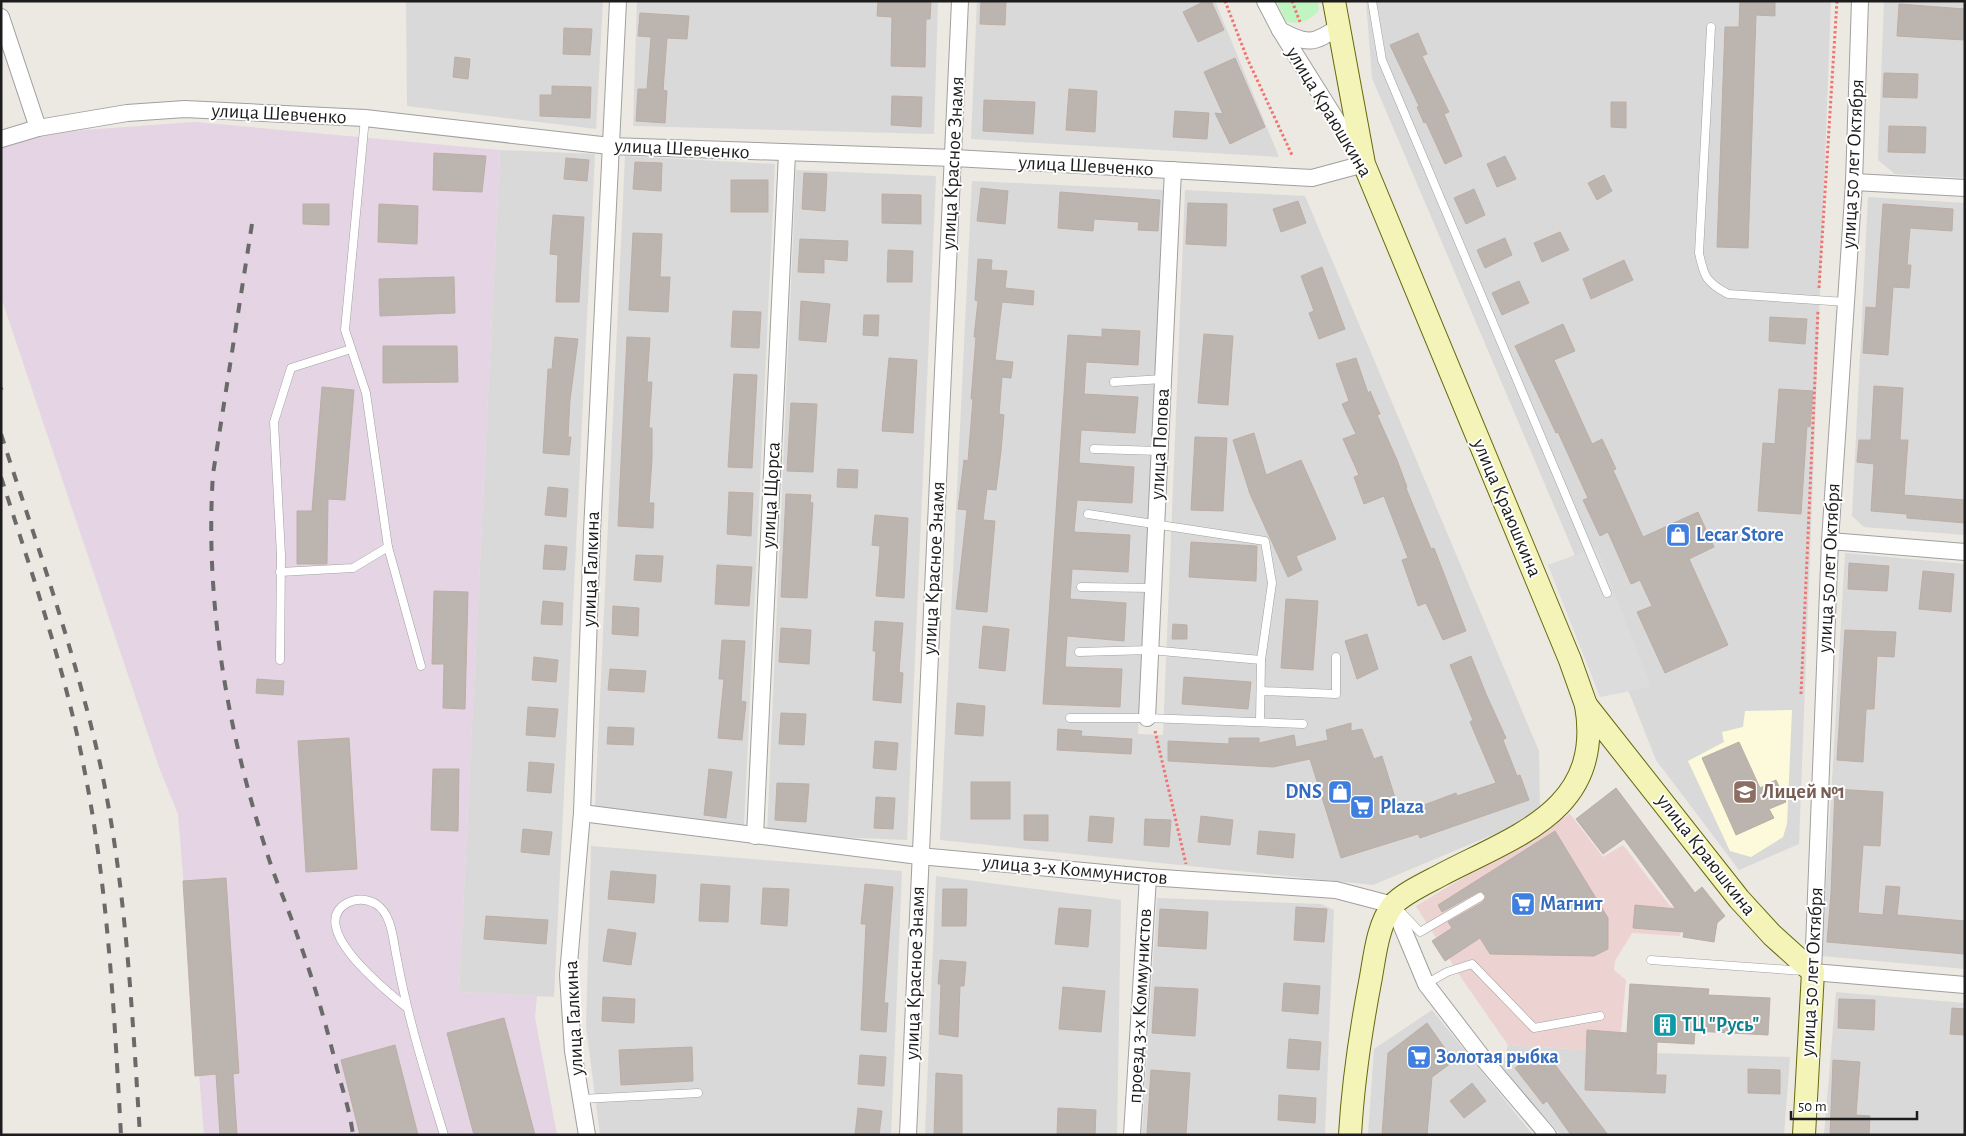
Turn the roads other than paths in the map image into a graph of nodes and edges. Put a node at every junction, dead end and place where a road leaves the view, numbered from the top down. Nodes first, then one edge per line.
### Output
1 (618, 1) edge
2 (960, 1) edge
3 (1265, 1) edge
4 (1334, 1) edge
5 (1372, 1) edge
6 (1860, 1) edge
7 (1, 17) edge
8 (1338, 26) junction
9 (1711, 27) dead end
10 (1280, 30) junction
11 (365, 118) junction
12 (38, 128) junction
13 (1, 139) edge
14 (610, 146) junction
15 (787, 153) junction
16 (954, 158) junction
17 (1364, 164) junction
18 (1173, 170) junction
19 (1854, 182) junction
20 (1965, 188) edge
21 (1846, 302) junction
22 (351, 349) junction
23 (1163, 379) junction
24 (1114, 382) dead end
25 (1094, 449) dead end
26 (1160, 451) junction
27 (1088, 514) dead end
28 (1156, 523) junction
29 (1830, 541) junction
30 (388, 547) junction
31 (1965, 552) edge
32 (280, 572) junction
33 (1081, 586) dead end
34 (1153, 588) junction
35 (1607, 593) dead end
36 (1150, 650) junction
37 (1079, 652) dead end
38 (1336, 657) dead end
39 (280, 660) dead end
40 (1261, 660) junction
41 (421, 666) dead end
42 (1261, 691) junction
43 (1586, 705) junction
44 (1070, 718) dead end
45 (1147, 718) junction
46 (1260, 722) junction
47 (1302, 724) dead end
48 (582, 813) junction
49 (755, 836) junction
50 (919, 856) junction
51 (1148, 877) junction
52 (1480, 897) dead end
53 (1393, 904) junction
54 (1652, 960) dead end
55 (1813, 972) junction
56 (1426, 984) junction
57 (1965, 985) edge
58 (406, 1007) junction
59 (1600, 1016) dead end
60 (698, 1093) dead end
61 (581, 1099) junction
62 (444, 1135) edge
63 (587, 1135) edge
64 (908, 1135) edge
65 (1132, 1135) edge
66 (1350, 1135) edge
67 (1548, 1135) edge
68 (1804, 1135) edge

1 - 14 street, улица Галкина
2 - 16 street, улица Красное Знамя
3 - 10 street, улица Краюшкина
4 - 8 main road
5 - 35 lane
6 - 19 street, улица 50 лет Октября
7 - 12 street
8 - 10 street
8 - 17 main road
9 - 21 lane
10 - 17 street, улица Краюшкина
11 - 12 street, улица Шевченко
11 - 14 street, улица Шевченко
11 - 22 lane
12 - 13 street, улица Шевченко
14 - 15 street, улица Шевченко
14 - 48 street, улица Галкина
15 - 16 street, улица Шевченко
15 - 49 street, улица Щорса
16 - 18 street, улица Шевченко
16 - 50 street, улица Красное Знамя
17 - 18 street, улица Шевченко
17 - 43 main road, улица Краюшкина
18 - 23 street, улица Попова
19 - 20 street
19 - 21 street, улица 50 лет Октября
21 - 29 street, улица 50 лет Октября
22 - 30 lane
22 - 32 lane
23 - 24 lane
23 - 26 street, улица Попова
25 - 26 lane
26 - 28 street, улица Попова
27 - 28 lane
28 - 34 street, улица Попова
28 - 40 lane
29 - 31 street
29 - 55 street, улица 50 лет Октября
30 - 32 lane
30 - 41 lane
32 - 39 lane
33 - 34 lane
34 - 36 street, улица Попова
36 - 37 lane
36 - 40 lane
36 - 45 street, улица Попова
38 - 42 lane
40 - 42 lane
42 - 46 lane
43 - 53 main road
43 - 55 main road, улица Краюшкина
44 - 45 lane
45 - 46 lane
46 - 47 lane
48 - 49 street, улица 3-х Коммунистов
48 - 61 street, улица Галкина
49 - 50 street, улица 3-х Коммунистов
50 - 51 street, улица 3-х Коммунистов
50 - 64 street, улица Красное Знамя
51 - 53 street, улица 3-х Коммунистов
51 - 65 street, проезд 3-х Коммунистов
52 - 53 lane
53 - 56 street
53 - 66 main road
54 - 55 lane
55 - 57 street
55 - 68 main road, улица 50 лет Октября
56 - 59 lane
56 - 67 street
58 - 58 lane
58 - 62 lane
60 - 61 lane
61 - 63 street, улица Галкина

